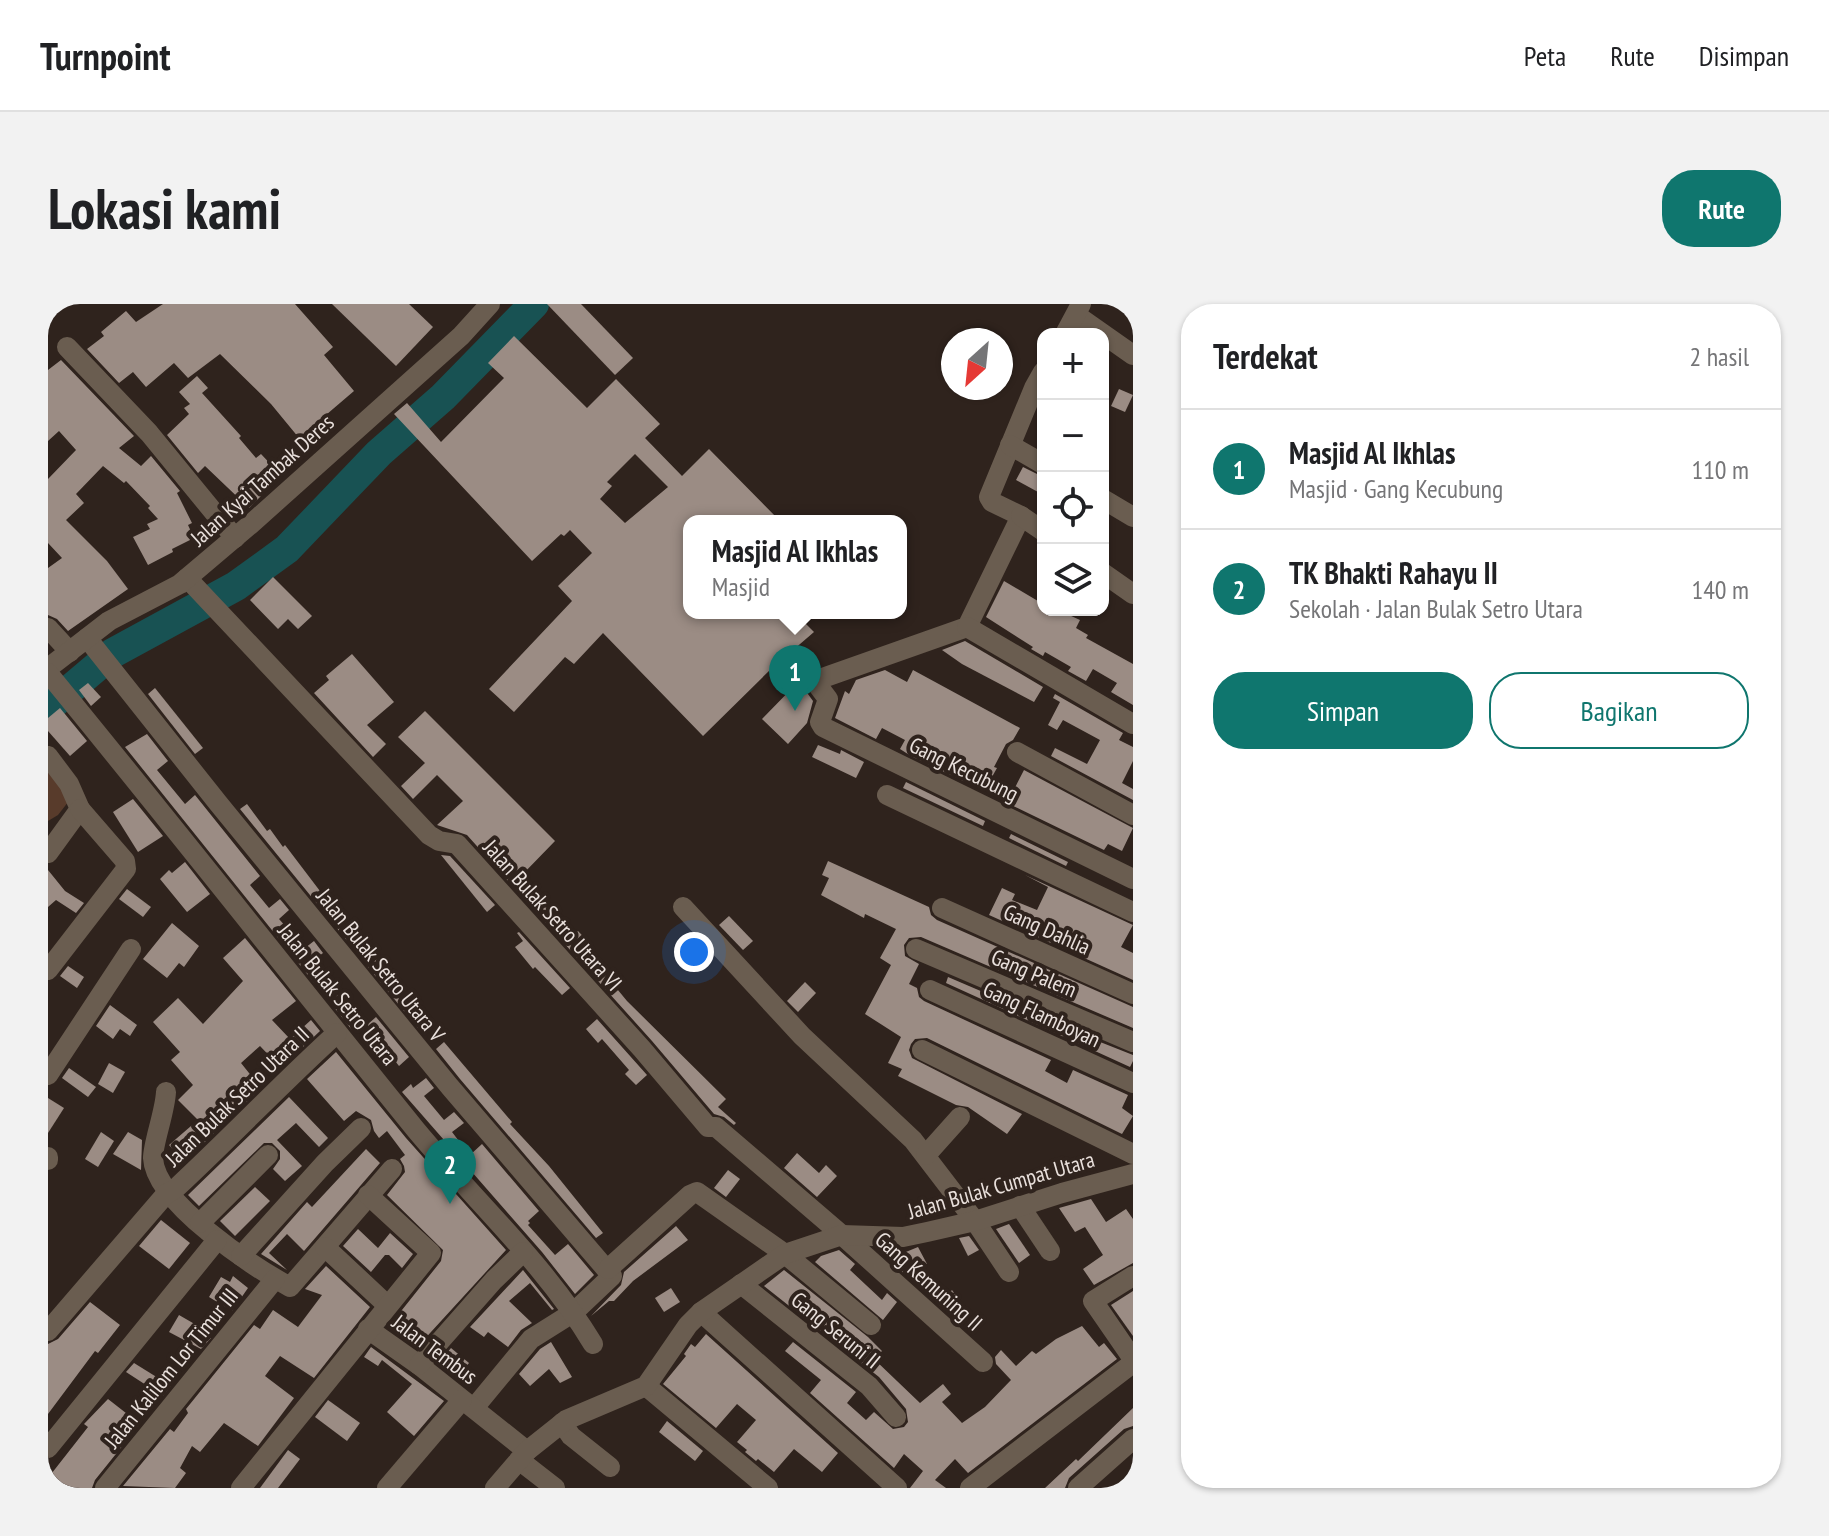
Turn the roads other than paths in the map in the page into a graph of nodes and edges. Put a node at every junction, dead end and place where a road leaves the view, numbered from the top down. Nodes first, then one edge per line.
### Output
1 (490, 304) edge
2 (1078, 309) edge
3 (1068, 328) edge
4 (67, 347) dead end
5 (1133, 355) edge
6 (1037, 385) edge
7 (1010, 445) junction
8 (1037, 461) edge
9 (1109, 503) edge
10 (1021, 516) junction
11 (1133, 517) edge
12 (1037, 527) edge
13 (235, 538) junction
14 (1109, 577) edge
15 (191, 583) junction
16 (1133, 594) edge
17 (967, 627) junction
18 (48, 628) edge
19 (91, 642) junction
20 (70, 652) junction
21 (50, 674) edge
22 (1133, 724) edge
23 (1017, 752) dead end
24 (48, 756) edge
25 (887, 795) dead end
26 (80, 809) junction
27 (1133, 815) edge
28 (48, 853) edge
29 (1133, 879) edge
30 (683, 907) dead end
31 (942, 908) dead end
32 (1133, 912) edge
33 (131, 949) dead end
34 (916, 949) dead end
35 (48, 970) edge
36 (930, 990) dead end
37 (1133, 994) edge
38 (337, 1033) junction
39 (1133, 1042) edge
40 (922, 1050) dead end
41 (48, 1075) edge
42 (1133, 1083) edge
43 (166, 1092) dead end
44 (960, 1117) dead end
45 (361, 1128) dead end
46 (1133, 1154) edge
47 (268, 1155) dead end
48 (926, 1155) junction
49 (392, 1169) dead end
50 (1133, 1174) edge
51 (169, 1193) junction
52 (368, 1195) junction
53 (1020, 1206) junction
54 (975, 1221) junction
55 (200, 1223) junction
56 (842, 1235) junction
57 (217, 1240) junction
58 (325, 1247) junction
59 (1050, 1251) dead end
60 (523, 1252) junction
61 (785, 1254) junction
62 (241, 1256) junction
63 (608, 1269) junction
64 (1009, 1272) dead end
65 (1133, 1276) edge
66 (275, 1279) junction
67 (741, 1284) junction
68 (387, 1305) junction
69 (574, 1312) junction
70 (701, 1312) junction
71 (871, 1325) dead end
72 (368, 1329) junction
73 (48, 1331) edge
74 (593, 1344) dead end
75 (1133, 1361) edge
76 (983, 1362) dead end
77 (419, 1365) junction
78 (646, 1386) junction
79 (468, 1404) junction
80 (896, 1417) dead end
81 (562, 1423) junction
82 (1133, 1439) edge
83 (48, 1448) edge
84 (523, 1456) junction
85 (610, 1467) dead end
86 (105, 1488) edge
87 (241, 1488) edge
88 (387, 1488) edge
89 (495, 1488) edge
90 (555, 1488) edge
91 (768, 1488) edge
92 (897, 1488) edge
93 (970, 1488) edge
94 (1078, 1488) edge

1 - 13 street, Jalan Kyai Tambak Deres
2 - 3 street
2 - 5 street
4 - 13 street
6 - 7 street
7 - 8 street
7 - 10 street
9 - 11 street
10 - 12 street
10 - 17 street
13 - 15 street, Jalan Kyai Tambak Deres
14 - 16 street
15 - 19 street, Jalan Kyai Tambak Deres
15 - 56 street, Jalan Bulak Setro Utara VI
17 - 22 street
17 - 29 street, Gang Kecubung
18 - 20 street
19 - 20 street, Jalan Kyai Tambak Deres
19 - 63 street, Jalan Bulak Setro Utara V
20 - 21 street, Jalan Kyai Tambak Deres
21 - 38 street, Jalan Bulak Setro Utara
23 - 27 street
24 - 26 street
25 - 32 street
26 - 28 street
26 - 35 street
30 - 48 street
31 - 37 street, Gang Dahlia
33 - 41 street
34 - 39 street, Gang Palem
36 - 42 street, Gang Flamboyan
38 - 51 street, Jalan Bulak Setro Utara II
38 - 60 street, Jalan Bulak Setro Utara
40 - 46 street
43 - 51 street
44 - 48 street
45 - 62 street
47 - 55 street
48 - 54 street
49 - 52 street
50 - 53 street, Jalan Bulak Cumpat Utara
51 - 55 street
51 - 73 street, Jalan Bulak Setro Utara II
52 - 58 street
52 - 68 street
53 - 54 street, Jalan Bulak Cumpat Utara
53 - 59 street
54 - 56 street, Jalan Bulak Cumpat Utara
54 - 64 street
55 - 57 street
56 - 61 street
56 - 76 street, Gang Kemuning II
57 - 62 street
57 - 83 street
58 - 66 street
58 - 68 street
60 - 69 street, Jalan Bulak Setro Utara
60 - 77 street
61 - 63 street
61 - 67 street
61 - 71 street
62 - 66 street
63 - 69 street
65 - 75 street
66 - 86 street, Jalan Kalilom Lor Timur III
67 - 70 street
67 - 80 street, Gang Seruni II
68 - 72 street
69 - 74 street, Jalan Bulak Setro Utara
69 - 79 street
70 - 78 street
70 - 92 street
72 - 77 street, Jalan Tembus
72 - 87 street
75 - 93 street
77 - 79 street, Jalan Tembus
78 - 81 street
78 - 91 street
79 - 84 street, Jalan Tembus
79 - 88 street
81 - 84 street
81 - 85 street
82 - 94 street
84 - 89 street
84 - 90 street, Jalan Tembus

